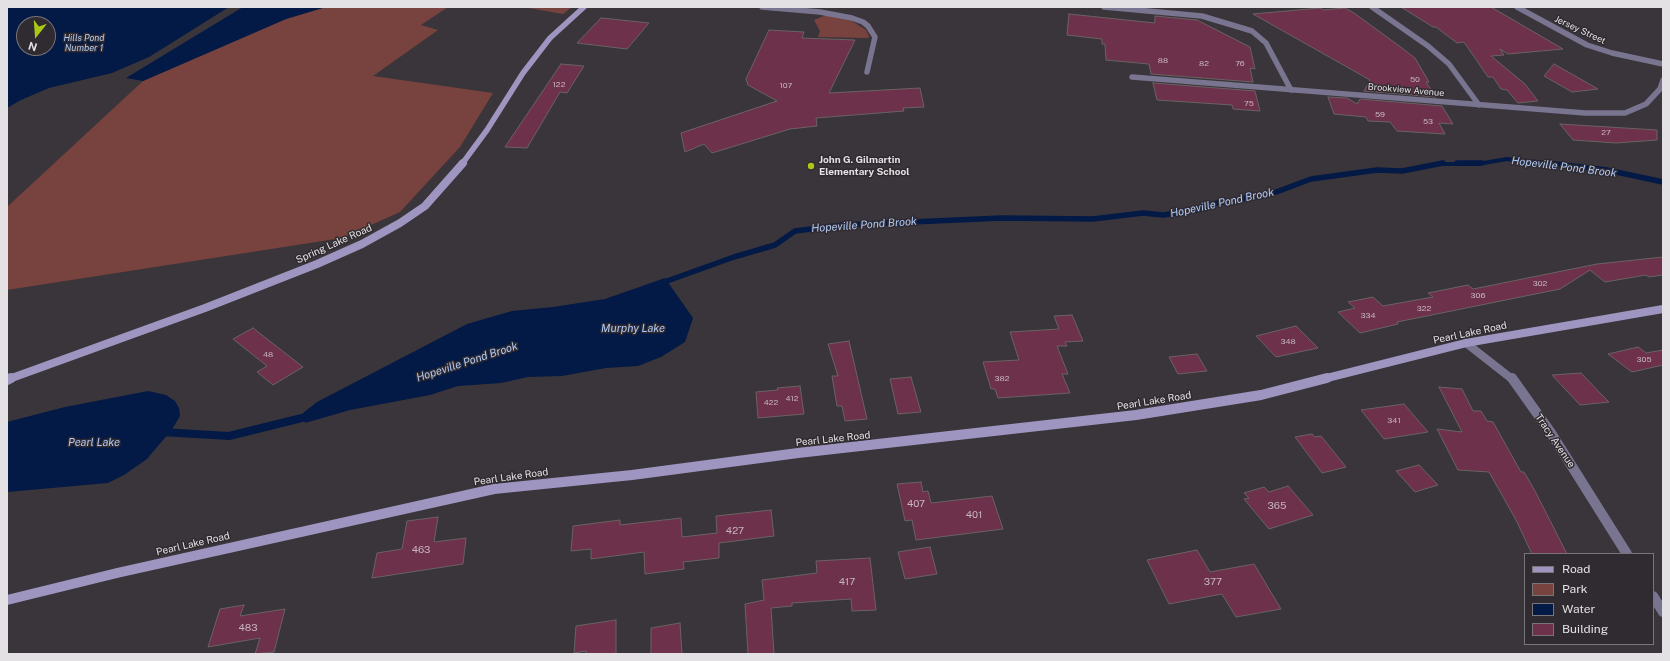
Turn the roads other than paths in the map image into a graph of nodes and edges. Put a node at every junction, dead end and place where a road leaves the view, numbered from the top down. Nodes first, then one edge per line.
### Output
1 (584, 7) edge
2 (762, 7) edge
3 (1104, 7) edge
4 (1372, 7) edge
5 (1517, 7) edge
6 (1663, 64) edge
7 (867, 72) dead end
8 (1132, 77) dead end
9 (1663, 80) edge
10 (1291, 90) junction
11 (1479, 105) junction
12 (1663, 308) edge
13 (1466, 343) junction
14 (7, 380) edge
15 (1626, 553) edge
16 (1654, 598) edge
17 (7, 600) edge
18 (1663, 612) edge

1 - 14 main road, Spring Lake Road
2 - 7 street
3 - 10 street
4 - 11 street
5 - 6 street, Jersey Street
8 - 10 street, Brookview Avenue
9 - 11 street, Brookview Avenue
10 - 11 street, Brookview Avenue
12 - 13 main road, Pearl Lake Road
13 - 15 street, Tracy Avenue
13 - 17 main road, Pearl Lake Road
16 - 18 street

